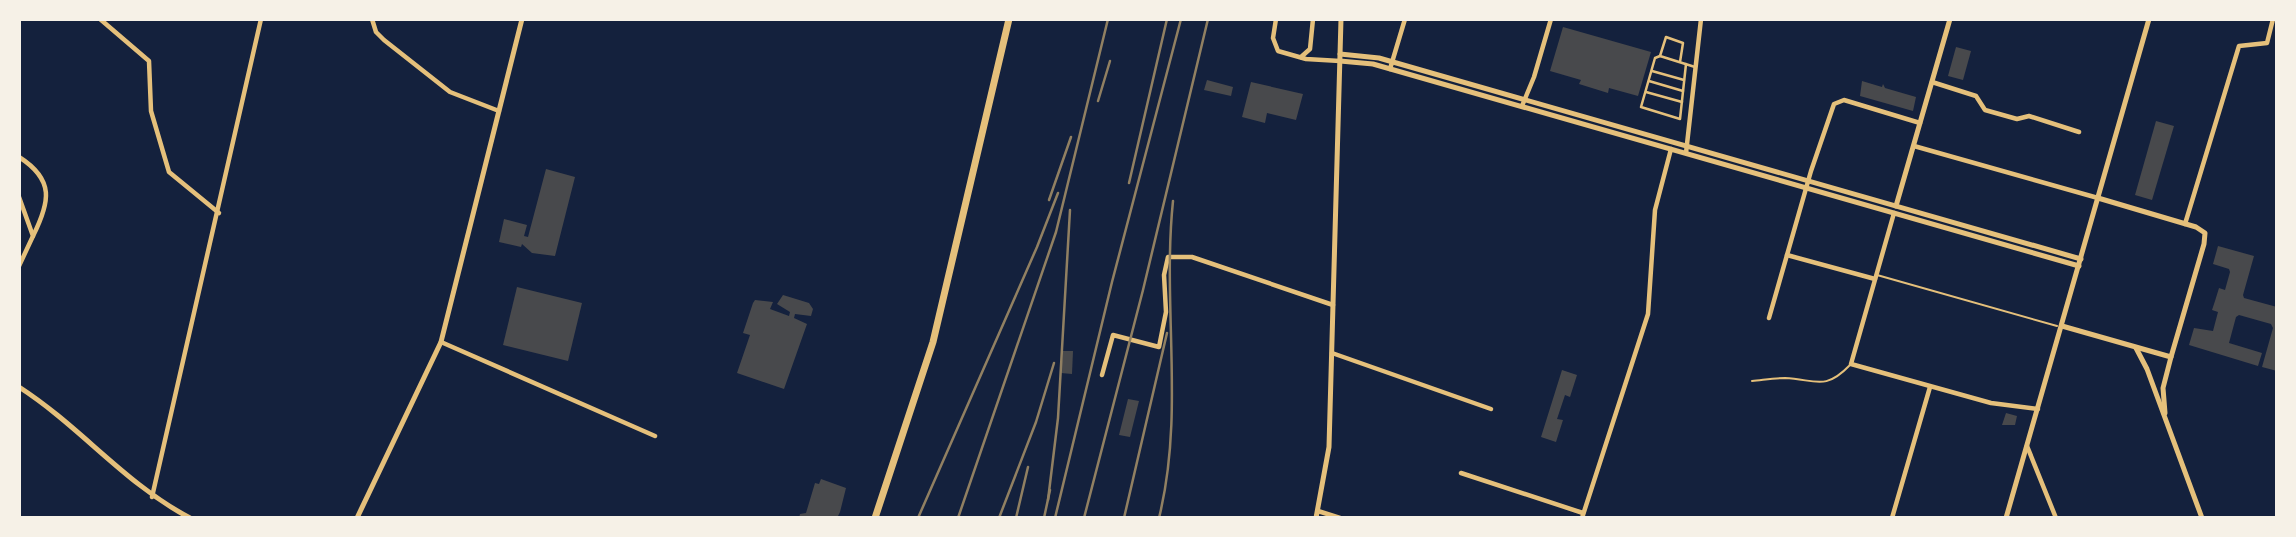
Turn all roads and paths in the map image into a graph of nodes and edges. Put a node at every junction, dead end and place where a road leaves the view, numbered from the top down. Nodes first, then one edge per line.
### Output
1 (100, 19) edge
2 (261, 19) edge
3 (372, 19) edge
4 (522, 19) edge
5 (1009, 19) edge
6 (1276, 19) edge
7 (1314, 19) edge
8 (1341, 19) edge
9 (1405, 19) edge
10 (1551, 19) edge
11 (1701, 19) edge
12 (1950, 19) edge
13 (2149, 19) edge
14 (2273, 19) edge
15 (1660, 56) junction
16 (1340, 57) junction
17 (1300, 58) junction
18 (1680, 62) junction
19 (1686, 64) junction
20 (1391, 65) junction
21 (1695, 67) junction
22 (1652, 71) junction
23 (1684, 80) junction
24 (1649, 81) junction
25 (1932, 82) junction
26 (1683, 91) junction
27 (1646, 92) junction
28 (1682, 102) junction
29 (1522, 103) junction
30 (499, 111) junction
31 (1920, 123) junction
32 (2079, 132) dead end
33 (1687, 146) junction
34 (1914, 146) junction
35 (1671, 149) junction
36 (1686, 153) junction
37 (19, 157) edge
38 (1808, 180) junction
39 (1806, 187) junction
40 (19, 197) edge
41 (2098, 198) junction
42 (1896, 205) junction
43 (219, 213) junction
44 (1894, 213) junction
45 (2185, 224) junction
46 (33, 236) junction
47 (1787, 255) junction
48 (2080, 262) junction
49 (19, 266) edge
50 (1876, 277) junction
51 (1333, 305) junction
52 (1769, 318) dead end
53 (2062, 327) junction
54 (441, 342) junction
55 (2134, 347) junction
56 (1332, 353) junction
57 (2171, 357) junction
58 (1851, 364) junction
59 (1102, 375) dead end
60 (1752, 381) dead end
61 (19, 387) edge
62 (1930, 387) junction
63 (1491, 409) dead end
64 (2038, 409) junction
65 (2166, 419) junction
66 (655, 436) dead end
67 (2027, 446) junction
68 (1461, 473) dead end
69 (152, 498) junction
70 (1317, 514) edge
71 (180, 515) edge
72 (1583, 516) edge
73 (190, 518) edge
74 (358, 518) edge
75 (875, 518) edge
76 (1340, 518) edge
77 (1892, 518) edge
78 (2006, 518) edge
79 (2056, 518) edge
80 (2202, 518) edge

1 - 43 street
2 - 43 street
3 - 30 street
4 - 30 street
5 - 75 highway
6 - 17 street
7 - 17 street
8 - 16 street
9 - 20 street
10 - 29 street
11 - 21 street
12 - 25 street
13 - 41 street
14 - 45 street
15 - 18 street
15 - 18 street
15 - 22 street
16 - 17 street
16 - 20 street
16 - 51 street
18 - 19 street
19 - 21 street
19 - 23 street
20 - 29 street
21 - 33 street
22 - 23 street
22 - 24 street
23 - 26 street
24 - 26 street
24 - 27 street
25 - 31 street
25 - 32 street
26 - 28 street
27 - 28 street
27 - 28 street
29 - 33 street
29 - 35 street
30 - 54 street
31 - 34 street
31 - 38 street
33 - 36 street
33 - 38 street
34 - 41 street
34 - 42 street
35 - 36 street
35 - 72 street
36 - 39 street
37 - 46 street
38 - 39 street
38 - 42 street
39 - 44 street
39 - 47 street
40 - 46 street
41 - 45 street
41 - 48 street
42 - 44 street
42 - 48 street
43 - 69 street
44 - 48 street
44 - 50 street
45 - 57 street
46 - 49 street
47 - 50 street
47 - 52 street
48 - 53 street
50 - 53 lane
50 - 58 street
51 - 56 street
51 - 59 street
53 - 55 street
53 - 64 street
54 - 66 street
54 - 74 street
55 - 57 street
55 - 65 street
56 - 63 street
56 - 70 street
57 - 65 street
58 - 60 lane
58 - 62 street
61 - 69 street
62 - 64 street
62 - 77 street
64 - 67 street
65 - 80 street
67 - 78 street
67 - 79 street
68 - 72 street
69 - 71 street
70 - 76 street
71 - 73 street

